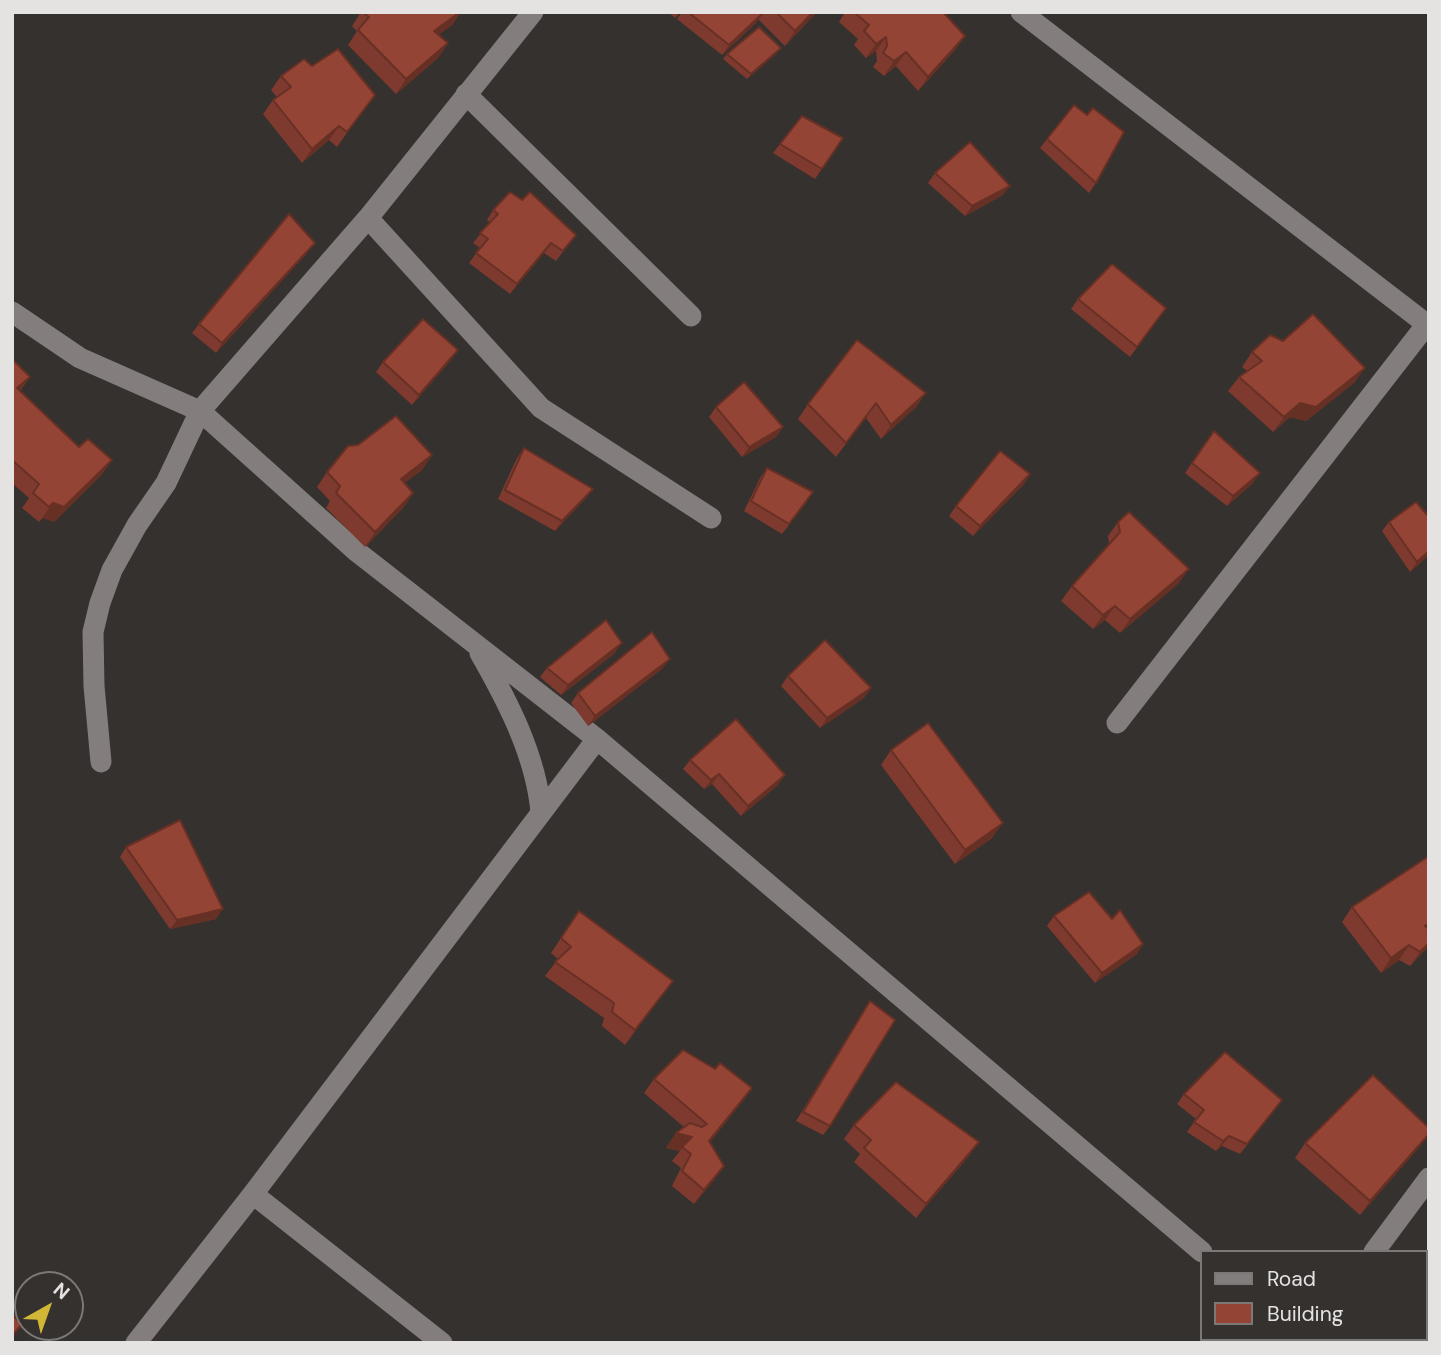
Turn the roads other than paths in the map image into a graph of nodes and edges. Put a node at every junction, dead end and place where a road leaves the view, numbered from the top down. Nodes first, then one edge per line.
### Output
1 (533, 12) edge
2 (1021, 12) edge
3 (466, 94) junction
4 (368, 218) junction
5 (12, 312) edge
6 (691, 316) dead end
7 (1428, 325) edge
8 (200, 411) junction
9 (711, 518) dead end
10 (476, 645) junction
11 (1117, 723) dead end
12 (597, 739) junction
13 (101, 762) dead end
14 (541, 812) junction
15 (1429, 1178) edge
16 (253, 1194) junction
17 (1200, 1250) edge
18 (1375, 1250) edge
19 (136, 1343) edge
20 (442, 1343) edge

1 - 3 street
2 - 7 street
3 - 4 street
3 - 6 street
4 - 8 street
4 - 9 street
5 - 8 street
7 - 11 street
8 - 10 street
8 - 13 street
10 - 12 street
10 - 14 street
12 - 14 street
12 - 17 street
14 - 16 street
15 - 18 street
16 - 19 street
16 - 20 street

